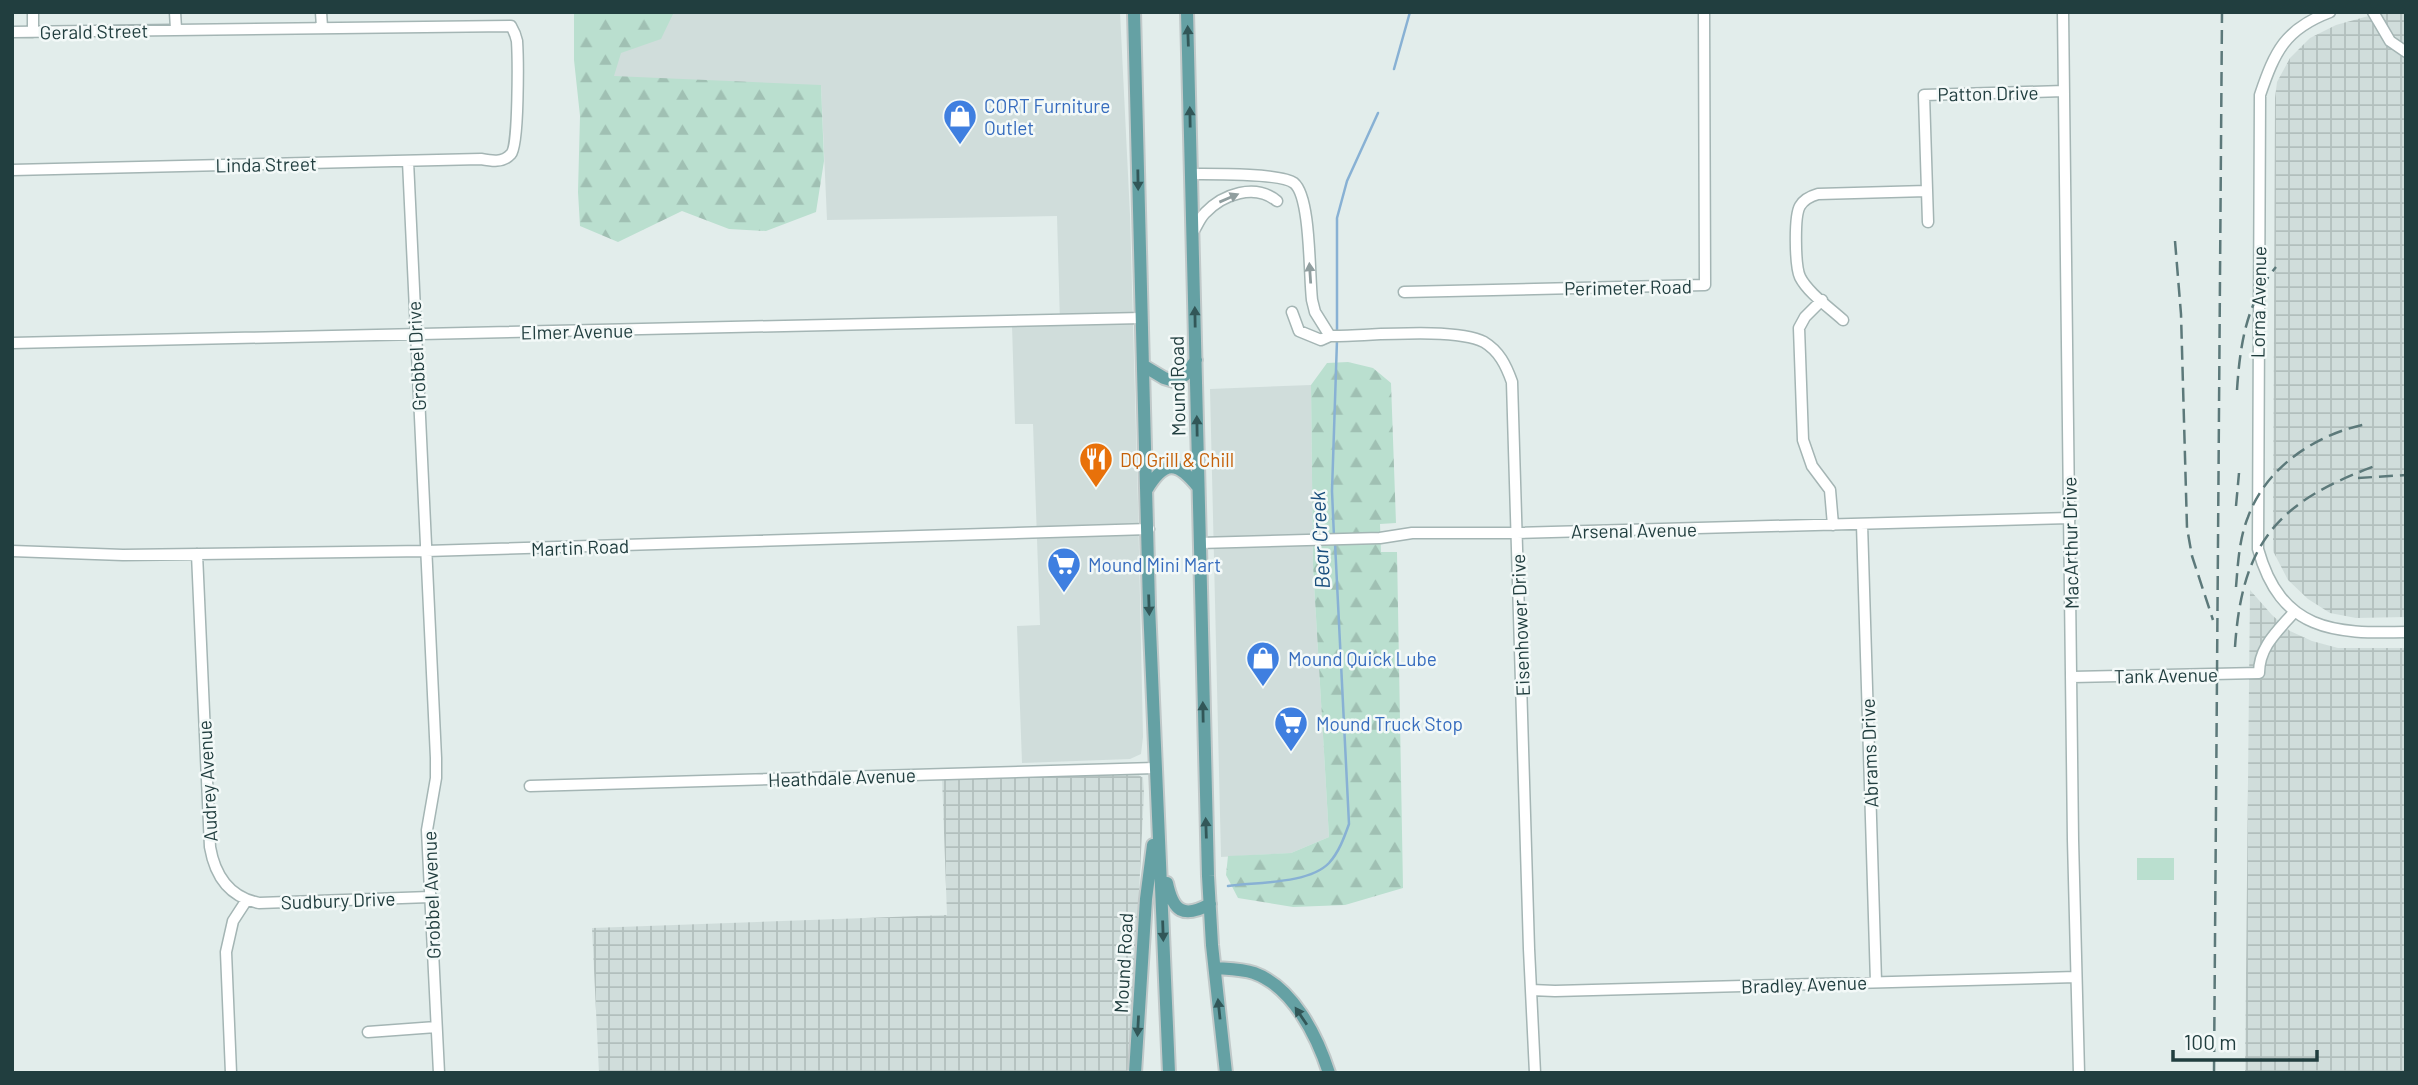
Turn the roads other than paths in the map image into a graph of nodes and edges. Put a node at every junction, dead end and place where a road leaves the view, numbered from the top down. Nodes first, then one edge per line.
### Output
1 (33, 12) edge
2 (175, 12) edge
3 (321, 12) edge
4 (1134, 12) edge
5 (1187, 12) edge
6 (1704, 12) edge
7 (2063, 12) edge
8 (2330, 12) edge
9 (2373, 12) edge
10 (322, 27) junction
11 (176, 29) junction
12 (12, 32) edge
13 (33, 32) junction
14 (2406, 52) edge
15 (2064, 91) junction
16 (515, 149) joint
17 (408, 161) junction
18 (12, 170) edge
19 (1191, 174) junction
20 (1927, 191) junction
21 (1277, 201) dead end
22 (1928, 222) dead end
23 (1192, 233) junction
24 (1404, 292) dead end
25 (1822, 300) junction
26 (1292, 312) dead end
27 (1142, 318) junction
28 (1843, 320) dead end
29 (415, 334) junction
30 (1330, 336) junction
31 (12, 343) edge
32 (1196, 360) junction
33 (1144, 366) junction
34 (1198, 487) junction
35 (1147, 489) junction
36 (2070, 518) junction
37 (1862, 524) junction
38 (1833, 525) junction
39 (1149, 529) junction
40 (1517, 533) junction
41 (1199, 543) junction
42 (12, 551) edge
43 (426, 551) junction
44 (197, 554) junction
45 (2295, 611) junction
46 (2406, 632) edge
47 (2072, 677) junction
48 (1155, 768) junction
49 (530, 786) dead end
50 (1158, 814) junction
51 (1159, 845) junction
52 (430, 897) junction
53 (246, 901) junction
54 (1210, 904) junction
55 (1215, 968) junction
56 (2076, 977) junction
57 (1876, 982) junction
58 (1531, 990) junction
59 (436, 1027) junction
60 (368, 1032) dead end
61 (231, 1073) edge
62 (439, 1073) edge
63 (1135, 1073) edge
64 (1169, 1073) edge
65 (1226, 1073) edge
66 (1329, 1073) edge
67 (1535, 1073) edge
68 (2079, 1073) edge

1 - 13 street
2 - 11 street
3 - 10 street
4 -> 27 main road, Mound Road
19 -> 5 main road, Mound Road
6 - 24 street, Perimeter Road
7 - 15 street, MacArthur Drive
8 - 45 street, Lorna Avenue
9 - 14 street
10 - 11 street, Gerald Street
10 - 16 street, Gerald Street
11 - 13 street, Gerald Street
12 - 13 street, Gerald Street
15 - 20 street, Patton Drive
15 - 36 street, MacArthur Drive
16 - 17 street, Linda Street
17 - 18 street, Linda Street
17 - 29 street, Grobbel Drive
19 - 23 main road, Mound Road
30 -> 19 street
20 - 22 street, Patton Drive
20 - 25 street
23 -> 21 street
32 -> 23 main road, Mound Road
25 - 28 street
25 - 38 street
26 - 30 street, Eisenhower Drive
27 - 29 street, Elmer Avenue
27 - 33 main road, Mound Road
29 - 31 street, Elmer Avenue
29 - 43 street, Grobbel Drive
30 - 40 street, Eisenhower Drive
32 - 33 main road
34 -> 32 main road, Mound Road
33 - 35 main road, Mound Road
34 - 35 main road
34 - 41 main road, Mound Road
35 - 39 main road, Mound Road
36 - 37 street, Arsenal Avenue
36 - 47 street, MacArthur Drive
37 - 38 street, Arsenal Avenue
37 - 57 street, Abrams Drive
38 - 40 street, Arsenal Avenue
39 - 43 street, Martin Road
39 -> 48 main road, Mound Road
40 - 41 street, Arsenal Avenue
40 - 58 street, Eisenhower Drive
54 -> 41 main road, Mound Road
42 - 44 street, Martin Road
43 - 44 street, Martin Road
43 - 52 street, Grobbel Avenue
44 - 53 street, Audrey Avenue
45 - 46 street
45 - 47 street, Tank Avenue
47 - 56 street, MacArthur Drive
48 - 49 street, Heathdale Avenue
48 - 50 main road, Mound Road
50 - 51 main road, Mound Road
50 -> 63 main road, Mound Road
51 - 54 main road
51 -> 64 main road, Mound Road
52 - 53 street, Sudbury Drive
52 - 59 street, Grobbel Avenue
53 - 61 street
54 - 55 main road, Mound Road
65 -> 55 main road, Mound Road
66 -> 55 main road
56 - 57 street, Bradley Avenue
56 - 68 street, MacArthur Drive
57 - 58 street, Bradley Avenue
58 - 67 street, Eisenhower Drive
59 - 60 street
59 - 62 street, Grobbel Avenue

